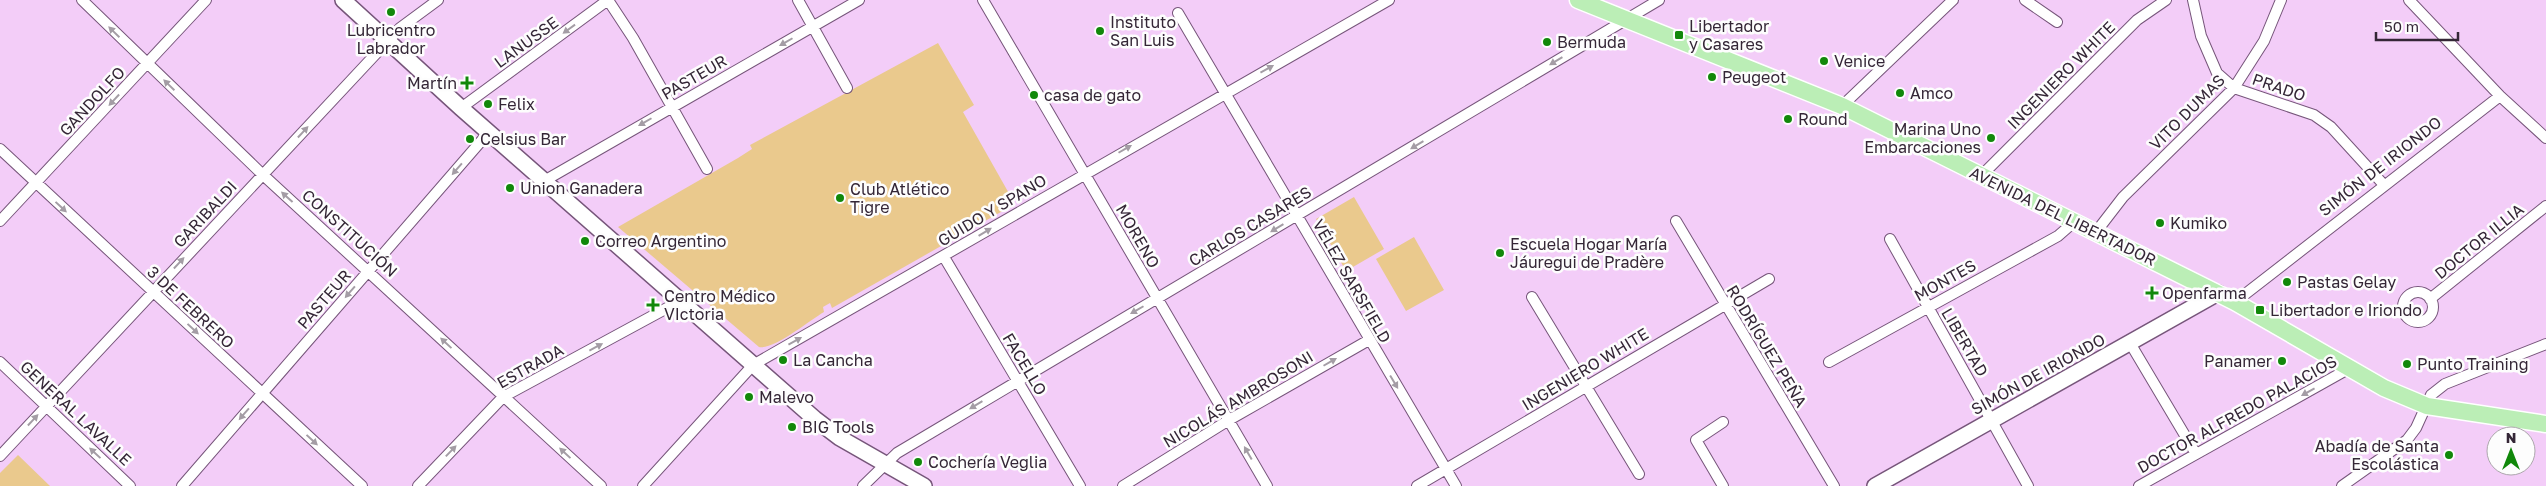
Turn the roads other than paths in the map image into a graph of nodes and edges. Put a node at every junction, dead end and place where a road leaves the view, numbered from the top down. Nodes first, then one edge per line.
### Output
1 (82, 0) edge
2 (206, 0) edge
3 (343, 0) edge
4 (438, 0) edge
5 (608, 0) edge
6 (798, 0) edge
7 (859, 0) edge
8 (983, 0) edge
9 (1389, 0) edge
10 (1578, 0) edge
11 (1659, 0) edge
12 (1953, 0) edge
13 (2026, 0) edge
14 (2166, 0) edge
15 (2193, 0) edge
16 (2281, 0) edge
17 (2409, 0) edge
18 (1178, 13) dead end
19 (1628, 18) junction
20 (2056, 22) dead end
21 (812, 26) junction
22 (388, 41) junction
23 (147, 64) junction
24 (847, 88) dead end
25 (2234, 88) junction
26 (1224, 93) junction
27 (2500, 96) junction
28 (673, 106) junction
29 (1842, 106) junction
30 (461, 108) junction
31 (489, 132) junction
32 (2546, 138) edge
33 (0, 149) edge
34 (707, 170) dead end
35 (1084, 173) junction
36 (262, 174) junction
37 (1982, 176) junction
38 (544, 181) junction
39 (36, 183) junction
40 (2384, 186) junction
41 (2546, 206) edge
42 (1296, 216) junction
43 (0, 221) edge
44 (1676, 221) dead end
45 (2074, 222) junction
46 (2096, 232) junction
47 (1890, 240) dead end
48 (944, 257) junction
49 (369, 270) junction
50 (1769, 278) dead end
51 (153, 291) junction
52 (2218, 293) junction
53 (1532, 297) dead end
54 (1157, 298) junction
55 (2430, 299) dead end
56 (680, 301) junction
57 (2235, 302) junction
58 (1724, 304) junction
59 (1928, 306) junction
60 (1369, 340) junction
61 (2130, 343) junction
62 (2546, 344) edge
63 (0, 362) edge
64 (1829, 362) dead end
65 (753, 365) junction
66 (2350, 368) junction
67 (1018, 380) junction
68 (1586, 386) junction
69 (262, 393) junction
70 (503, 396) junction
71 (46, 406) junction
72 (2427, 406) junction
73 (1229, 420) junction
74 (1992, 420) junction
75 (1723, 422) dead end
76 (2546, 424) edge
77 (2196, 454) junction
78 (0, 456) edge
79 (884, 464) junction
80 (1446, 469) junction
81 (1639, 474) dead end
82 (130, 486) edge
83 (182, 486) edge
84 (362, 486) edge
85 (418, 486) edge
86 (601, 486) edge
87 (644, 486) edge
88 (863, 486) edge
89 (924, 486) edge
90 (1080, 486) edge
91 (1123, 486) edge
92 (1267, 486) edge
93 (1417, 486) edge
94 (1456, 486) edge
95 (1722, 486) edge
96 (1834, 486) edge
97 (1875, 486) edge
98 (2028, 486) edge
99 (2139, 486) edge
100 (2342, 486) edge

23 -> 1 street, CONSTITUCIÓN
2 - 23 street, GANDOLFO
3 - 22 main road
4 - 22 street, GARIBALDI
5 - 28 street
5 -> 30 street, LANUSSE
6 - 21 street
7 - 21 street, PASTEUR
8 - 35 street, MORENO
26 -> 9 street, GUIDO Y SPANO
10 - 19 main road, AVENIDA DEL LIBERTADOR
11 - 19 street, CARLOS CASARES
12 - 29 street
13 - 20 street
14 - 37 street, INGENIERO WHITE
15 - 25 street, PRADO
16 - 25 street, VITO DUMAS
17 - 27 street
18 - 26 street, VÉLEZ SARSFIELD
19 - 29 main road, AVENIDA DEL LIBERTADOR
19 -> 42 street, CARLOS CASARES
21 - 24 street
21 -> 28 street, PASTEUR
22 - 30 main road
36 -> 22 street, GARIBALDI
36 -> 23 street, CONSTITUCIÓN
23 -> 39 street, GANDOLFO
25 - 40 street, PRADO
25 - 46 street, VITO DUMAS
35 -> 26 street, GUIDO Y SPANO
26 - 42 street, VÉLEZ SARSFIELD
27 - 32 street
27 - 40 street, SIMÓN DE IRIONDO
28 - 34 street
28 -> 38 street, PASTEUR
29 - 37 main road, AVENIDA DEL LIBERTADOR
30 - 31 main road
31 - 38 main road
31 -> 49 street, PASTEUR
33 - 39 street, 3 DE FEBRERO
48 -> 35 street, GUIDO Y SPANO
35 - 54 street, MORENO
49 -> 36 street, CONSTITUCIÓN
51 -> 36 street, GARIBALDI
37 - 45 main road, AVENIDA DEL LIBERTADOR
38 - 56 main road
39 - 43 street, GANDOLFO
39 -> 51 street, 3 DE FEBRERO
40 - 57 street, SIMÓN DE IRIONDO
41 - 55 street, DOCTOR ILLIA
42 -> 54 street, CARLOS CASARES
42 - 60 street, VÉLEZ SARSFIELD
44 - 58 street, RODRÍGUEZ PEÑA
45 - 46 main road, AVENIDA DEL LIBERTADOR
45 - 59 street, MONTES
46 - 52 main road, AVENIDA DEL LIBERTADOR
47 - 59 street, LIBERTAD
65 -> 48 street, GUIDO Y SPANO
48 - 67 street, FACELLO
49 -> 69 street, PASTEUR
70 -> 49 street, CONSTITUCIÓN
50 - 58 street, INGENIERO WHITE
51 -> 69 street, 3 DE FEBRERO
51 - 71 street, GARIBALDI
52 - 57 main road, AVENIDA DEL LIBERTADOR
52 - 61 main road, SIMÓN DE IRIONDO
53 - 68 street
54 -> 67 street, CARLOS CASARES
54 - 73 street, MORENO
56 - 65 main road
70 -> 56 street, ESTRADA
57 - 66 main road, AVENIDA DEL LIBERTADOR
58 - 68 street, INGENIERO WHITE
58 - 96 street, RODRÍGUEZ PEÑA
59 - 64 street, MONTES
59 - 74 street, LIBERTAD
73 -> 60 street, NICOLÁS AMBROSONI
60 -> 80 street, VÉLEZ SARSFIELD
61 - 74 main road, SIMÓN DE IRIONDO
61 - 77 street
62 - 72 street
63 - 71 street, GENERAL LAVALLE
65 - 79 main road
65 - 87 street, GUIDO Y SPANO
66 - 72 main road, AVENIDA DEL LIBERTADOR
66 -> 77 street, DOCTOR ALFREDO PALACIOS
67 -> 79 street, CARLOS CASARES
67 - 90 street, FACELLO
68 - 80 street, INGENIERO WHITE
68 - 81 street
69 -> 83 street, PASTEUR
69 -> 84 street, 3 DE FEBRERO
85 -> 70 street, ESTRADA
86 -> 70 street, CONSTITUCIÓN
78 -> 71 street, GARIBALDI
82 -> 71 street, GENERAL LAVALLE
72 - 76 main road, AVENIDA DEL LIBERTADOR
72 - 100 street
73 - 91 street, NICOLÁS AMBROSONI
92 -> 73 street, MORENO
74 - 97 main road, SIMÓN DE IRIONDO
74 - 98 street, LIBERTAD
75 - 95 street
77 - 99 street, DOCTOR ALFREDO PALACIOS
79 - 88 street, CARLOS CASARES
79 - 89 main road
80 - 93 street, INGENIERO WHITE
80 - 94 street, VÉLEZ SARSFIELD

